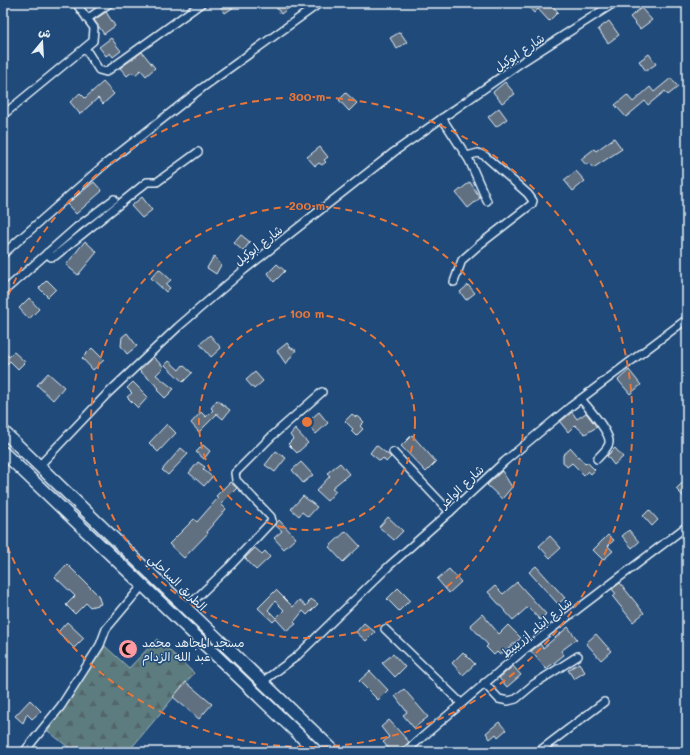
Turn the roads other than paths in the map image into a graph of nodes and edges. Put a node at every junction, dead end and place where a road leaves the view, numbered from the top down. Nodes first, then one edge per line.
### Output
1 (76, 3) edge
2 (110, 3) edge
3 (202, 3) edge
4 (320, 3) edge
5 (614, 3) edge
6 (87, 19) junction
7 (85, 48) junction
8 (4, 113) edge
9 (442, 118) junction
10 (198, 152) dead end
11 (467, 156) junction
12 (114, 199) dead end
13 (487, 201) dead end
14 (47, 253) junction
15 (3, 254) edge
16 (454, 282) dead end
17 (3, 292) edge
18 (687, 319) edge
19 (322, 392) dead end
20 (582, 400) junction
21 (3, 431) edge
22 (3, 452) edge
23 (393, 452) dead end
24 (597, 459) dead end
25 (39, 466) junction
26 (450, 512) junction
27 (687, 526) edge
28 (142, 586) junction
29 (186, 608) junction
30 (385, 628) dead end
31 (578, 656) dead end
32 (262, 682) junction
33 (484, 683) junction
34 (604, 702) dead end
35 (461, 703) junction
36 (24, 752) edge
37 (317, 752) edge
38 (335, 752) edge
39 (405, 752) edge
40 (538, 752) edge

1 - 6 street
2 - 6 street
3 - 7 street
4 - 15 street
5 - 9 street, شارع ابوكيل
6 - 7 street
7 - 8 street
9 - 11 street
9 - 25 street, شارع ابوكيل
10 - 14 street
11 - 13 street
11 - 16 street
12 - 14 street
14 - 17 street
18 - 20 street, شارع الواعر
19 - 29 street
20 - 24 street
20 - 26 street, شارع الواعر
21 - 25 highway, الطريق الساحلي
22 - 28 highway
23 - 26 street
25 - 29 highway, الطريق الساحلي
26 - 32 street, شارع الواعر
27 - 33 street, شارع ابناء إزريبيط
28 - 36 street
28 - 37 highway
29 - 32 highway, الطريق الساحلي
30 - 35 street
31 - 33 street
32 - 38 highway, الطريق الساحلي
33 - 35 street, شارع ابناء إزريبيط
34 - 40 street
35 - 39 street, شارع ابناء إزريبيط

